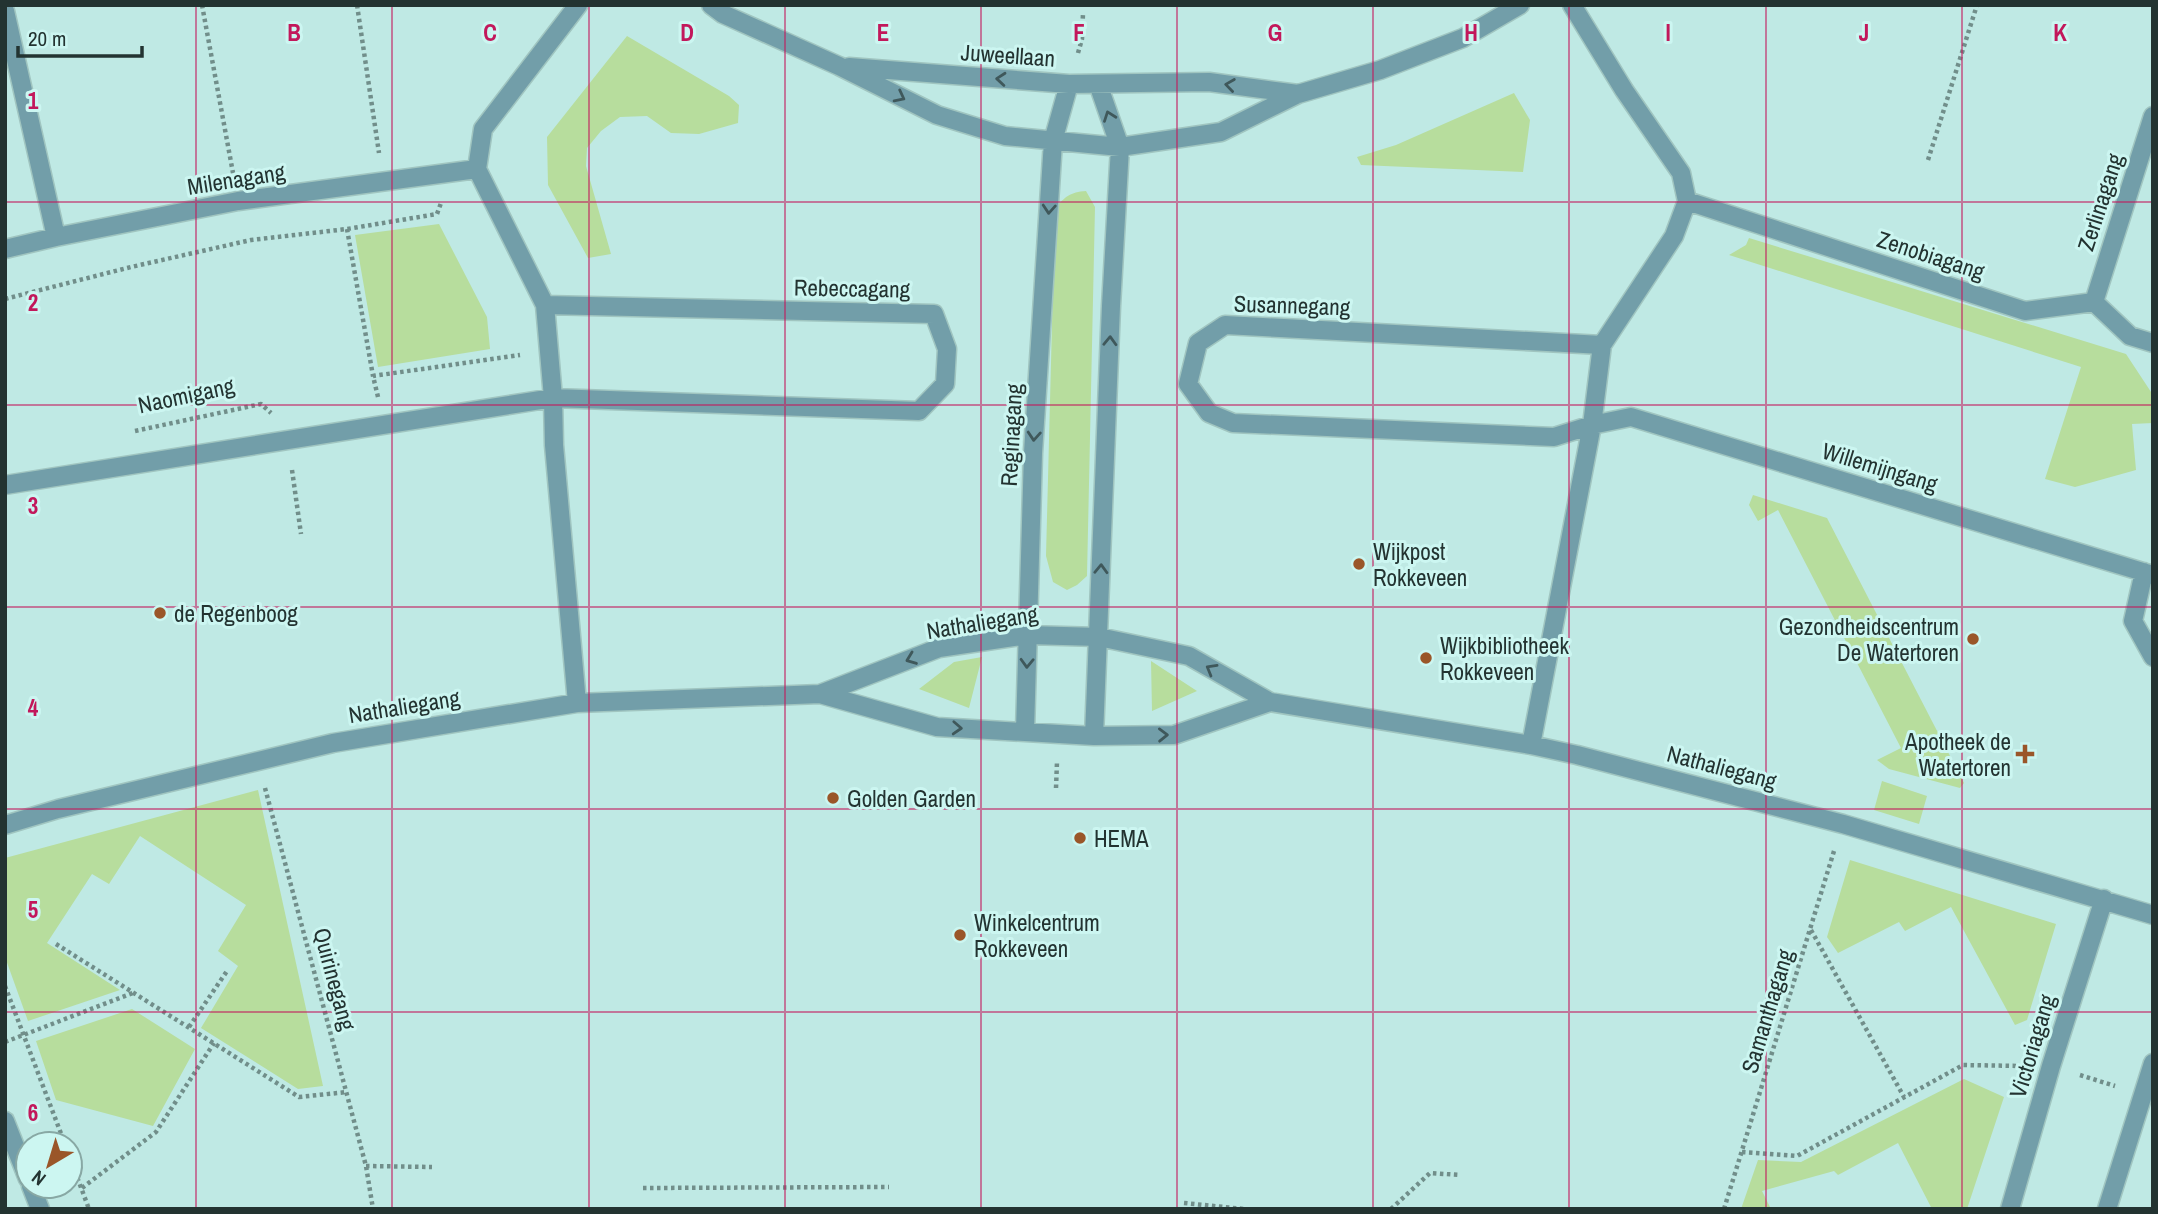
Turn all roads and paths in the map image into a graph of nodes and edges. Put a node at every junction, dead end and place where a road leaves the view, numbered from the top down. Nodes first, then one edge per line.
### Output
1 (202, 5) edge
2 (357, 5) edge
3 (578, 5) edge
4 (711, 5) edge
5 (1520, 5) edge
6 (1572, 5) edge
7 (1977, 5) edge
8 (5, 11) edge
9 (1083, 13) dead end
10 (1082, 39) dead end
11 (839, 66) junction
12 (1098, 84) junction
13 (1069, 85) junction
14 (1298, 94) junction
15 (2153, 116) edge
16 (1053, 141) junction
17 (1120, 147) junction
18 (1928, 160) dead end
19 (477, 169) junction
20 (452, 173) junction
21 (384, 182) junction
22 (238, 201) junction
23 (1687, 201) junction
24 (347, 229) junction
25 (56, 237) junction
26 (5, 249) edge
27 (5, 299) edge
28 (2094, 302) junction
29 (545, 305) junction
30 (2153, 343) edge
31 (1602, 345) junction
32 (549, 350) junction
33 (373, 376) junction
34 (553, 398) junction
35 (379, 403) dead end
36 (1591, 425) junction
37 (126, 433) dead end
38 (287, 440) junction
39 (5, 485) edge
40 (301, 534) dead end
41 (2148, 573) edge
42 (1028, 635) junction
43 (1098, 637) junction
44 (2153, 657) edge
45 (820, 694) junction
46 (1270, 702) junction
47 (578, 703) junction
48 (1025, 731) junction
49 (1094, 736) junction
50 (1531, 745) junction
51 (257, 761) junction
52 (1843, 824) junction
53 (5, 825) edge
54 (2104, 899) junction
55 (2153, 915) edge
56 (1810, 929) junction
57 (56, 944) dead end
58 (228, 971) dead end
59 (5, 986) edge
60 (134, 993) junction
61 (189, 1027) junction
62 (24, 1035) junction
63 (5, 1042) edge
64 (214, 1043) junction
65 (2153, 1063) edge
66 (2051, 1066) junction
67 (347, 1092) junction
68 (2143, 1095) junction
69 (1904, 1097) junction
70 (5, 1121) edge
71 (60, 1130) edge
72 (14, 1144) edge
73 (1742, 1152) junction
74 (366, 1166) junction
75 (432, 1167) dead end
76 (1460, 1175) dead end
77 (84, 1186) edge
78 (889, 1187) dead end
79 (643, 1188) dead end
80 (1184, 1203) dead end
81 (373, 1209) edge
82 (1244, 1209) edge
83 (1391, 1209) edge
84 (1724, 1209) edge
85 (2010, 1209) edge
86 (2107, 1209) edge

1 - 22 path
2 - 21 path
3 - 19 street
4 - 11 street, Juweellaan
5 - 14 street, Juweellaan
6 - 23 street
7 - 18 path
8 - 25 street
9 - 10 path
13 -> 11 street, Juweellaan
11 -> 16 street, Juweellaan
12 - 13 street, Juweellaan
14 -> 12 street, Juweellaan
17 -> 12 street
13 - 16 street, Reginagang
14 - 17 street, Juweellaan
15 - 28 street, Zerlinagang
16 - 17 street
16 -> 42 street, Reginagang
43 -> 17 street
19 - 20 street, Milenagang
19 - 29 street
20 - 21 street, Milenagang
20 - 24 path
21 - 22 street, Milenagang
22 - 25 street, Milenagang
23 - 28 street, Zenobiagang
23 - 31 street
24 - 27 path
24 - 33 path
25 - 26 street, Milenagang
28 - 30 street
29 - 32 street
29 - 34 street, Rebeccagang
31 - 36 street
31 - 36 street, Susannegang
32 - 33 path
32 - 34 street
33 - 35 path
34 - 38 street
34 - 47 street
36 - 41 street, Willemijngang
36 - 50 street
37 - 38 path, Naomigang
38 - 39 street
38 - 40 path
41 - 44 street
42 - 43 street, Nathaliegang
42 -> 45 street, Nathaliegang
42 -> 48 street, Reginagang
46 -> 43 street, Nathaliegang
43 - 49 street
45 - 47 street, Nathaliegang
45 -> 48 street, Nathaliegang
49 -> 46 street, Nathaliegang
46 - 50 street, Nathaliegang
47 - 51 street, Nathaliegang
48 - 49 street, Nathaliegang
50 - 52 street, Nathaliegang
51 - 53 street, Nathaliegang
51 - 67 path, Quirinegang
52 - 54 street, Nathaliegang
52 - 56 path, Samanthagang
54 - 55 street, Nathaliegang
54 - 66 street, Victoriagang
56 - 69 path
56 - 73 path, Samanthagang
57 - 60 path
58 - 61 path
59 - 62 path
60 - 61 path
60 - 62 path
61 - 64 path
62 - 63 path
62 - 71 path
64 - 67 path
64 - 77 path
65 - 68 street
66 - 68 path
66 - 69 path
66 - 85 street, Victoriagang
67 - 74 path, Quirinegang
68 - 86 street
69 - 73 path
70 - 72 street
73 - 84 path, Samanthagang
74 - 75 path
74 - 81 path, Quirinegang
76 - 83 path
78 - 79 path
80 - 82 path

